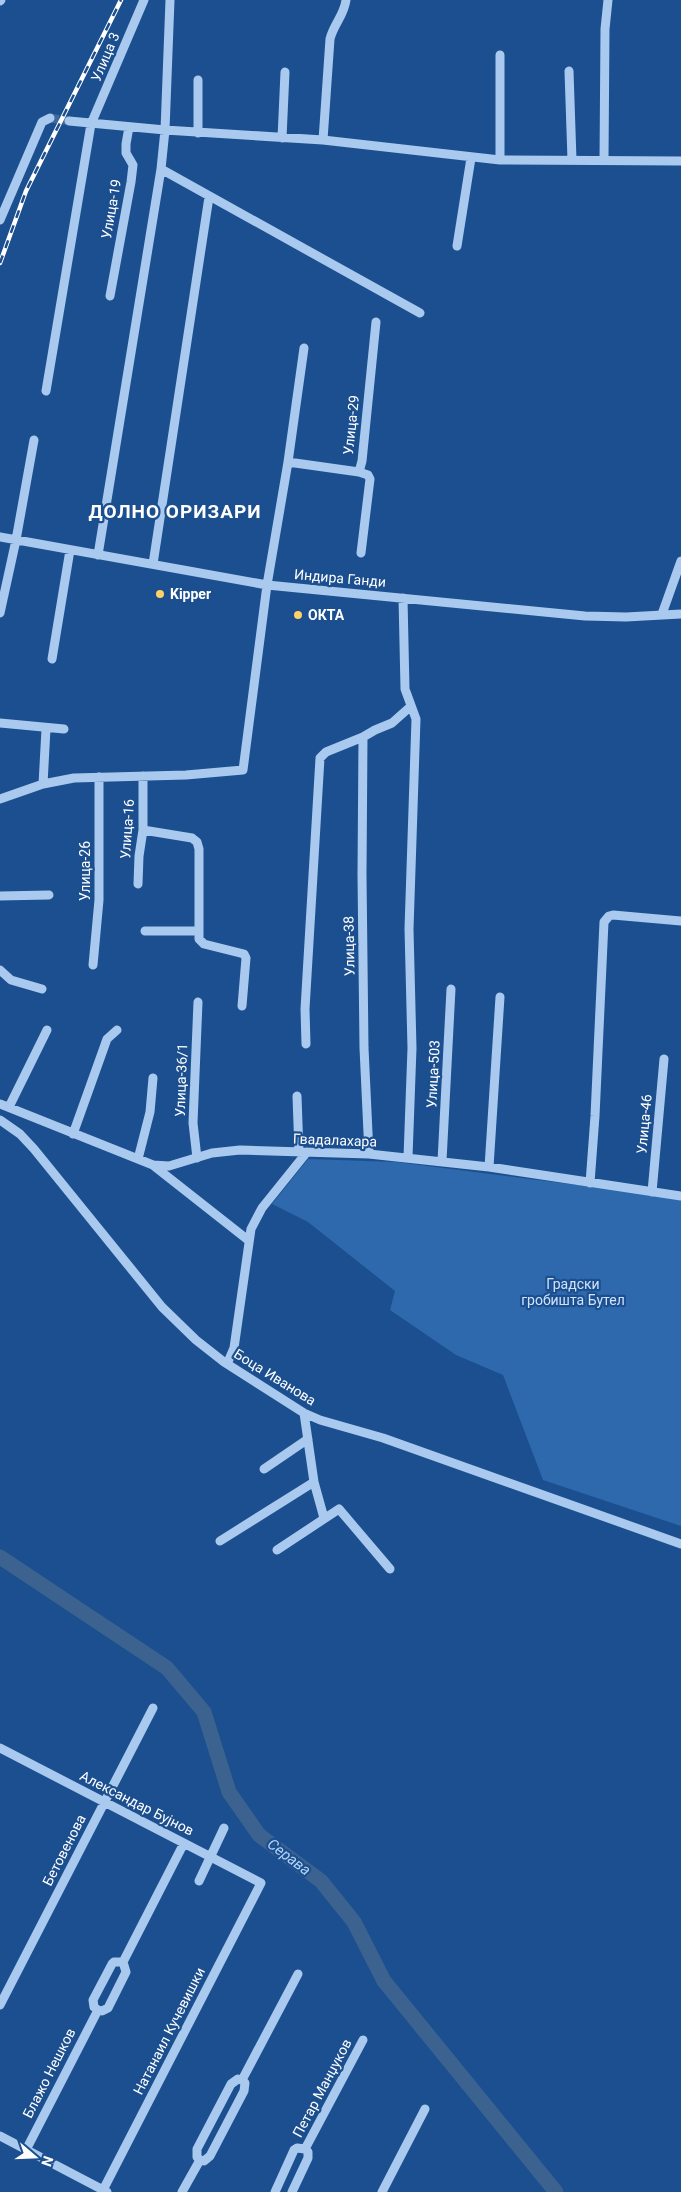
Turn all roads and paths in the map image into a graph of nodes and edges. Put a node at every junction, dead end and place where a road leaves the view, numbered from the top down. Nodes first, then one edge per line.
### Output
1 (144, 0) edge
2 (170, 0) edge
3 (346, 0) edge
4 (608, 0) edge
5 (500, 55) dead end
6 (569, 71) dead end
7 (285, 72) dead end
8 (198, 80) dead end
9 (50, 118) dead end
10 (70, 121) tunnel mouth
11 (91, 124) junction
12 (130, 127) junction
13 (165, 130) junction
14 (198, 133) junction
15 (282, 138) junction
16 (323, 140) junction
17 (471, 158) junction
18 (500, 160) junction
19 (572, 160) junction
20 (604, 160) junction
21 (681, 161) edge
22 (161, 169) junction
23 (209, 197) junction
24 (0, 220) edge
25 (457, 246) dead end
26 (110, 296) dead end
27 (420, 313) dead end
28 (376, 322) dead end
29 (304, 348) dead end
30 (46, 392) dead end
31 (34, 440) dead end
32 (288, 462) junction
33 (359, 472) junction
34 (0, 537) edge
35 (16, 540) junction
36 (70, 550) junction
37 (361, 554) dead end
38 (98, 555) junction
39 (681, 561) edge
40 (153, 564) junction
41 (267, 585) junction
42 (403, 598) junction
43 (0, 613) edge
44 (662, 614) junction
45 (681, 614) edge
46 (52, 658) dead end
47 (410, 707) junction
48 (0, 723) edge
49 (46, 729) junction
50 (64, 730) dead end
51 (364, 737) junction
52 (143, 776) junction
53 (99, 777) junction
54 (43, 784) junction
55 (0, 800) edge
56 (143, 830) junction
57 (138, 884) dead end
58 (49, 895) dead end
59 (0, 896) edge
60 (681, 921) edge
61 (199, 931) junction
62 (145, 932) dead end
63 (93, 965) dead end
64 (0, 970) edge
65 (42, 989) dead end
66 (451, 989) dead end
67 (500, 997) dead end
68 (198, 1002) dead end
69 (242, 1006) dead end
70 (47, 1030) dead end
71 (117, 1030) dead end
72 (306, 1044) dead end
73 (664, 1059) dead end
74 (153, 1078) dead end
75 (297, 1096) dead end
76 (0, 1104) edge
77 (10, 1107) junction
78 (0, 1120) edge
79 (73, 1134) junction
80 (303, 1152) junction
81 (369, 1154) junction
82 (408, 1157) junction
83 (197, 1158) junction
84 (138, 1159) junction
85 (442, 1161) junction
86 (153, 1165) junction
87 (489, 1167) junction
88 (590, 1184) junction
89 (652, 1192) junction
90 (681, 1196) edge
91 (248, 1240) junction
92 (227, 1364) junction
93 (304, 1413) junction
94 (308, 1439) junction
95 (264, 1469) dead end
96 (314, 1482) junction
97 (324, 1518) junction
98 (220, 1541) dead end
99 (681, 1544) edge
100 (277, 1550) dead end
101 (390, 1569) dead end
102 (153, 1708) dead end
103 (0, 1748) edge
104 (105, 1802) junction
105 (224, 1828) dead end
106 (184, 1843) junction
107 (210, 1857) junction
108 (199, 1881) dead end
109 (261, 1883) joint
110 (123, 1962) junction
111 (298, 1974) dead end
112 (0, 2005) edge
113 (98, 2010) junction
114 (363, 2040) dead end
115 (242, 2080) junction
116 (425, 2109) dead end
117 (0, 2136) edge
118 (305, 2148) junction
119 (26, 2150) junction
120 (200, 2160) junction
121 (104, 2191) edge
122 (182, 2192) edge
123 (275, 2192) edge
124 (292, 2192) edge
125 (382, 2192) edge

1 - 11 street, Улица 3
2 - 13 street
3 - 16 street
4 - 20 street
5 - 18 street
6 - 19 street
7 - 15 street
8 - 14 street
9 - 24 street
10 - 11 street
11 - 12 street
11 - 30 street, Улица 3
12 - 13 street
12 - 26 street, Улица-19
13 - 14 street
13 - 22 street
14 - 15 street
15 - 16 street
16 - 17 street
17 - 18 street
17 - 25 street
18 - 19 street
19 - 20 street
20 - 21 street
22 - 23 street
22 - 38 street
23 - 27 street
23 - 40 street
28 - 33 street, Улица-29
29 - 32 street
31 - 35 street
32 - 33 street
32 - 41 street
33 - 37 street, Улица-29
34 - 35 street, Индира Ганди
35 - 36 street, Индира Ганди
35 - 43 street
36 - 38 street, Индира Ганди
36 - 46 street
38 - 40 street, Индира Ганди
39 - 44 street
40 - 41 street, Индира Ганди
41 - 42 street, Индира Ганди
41 - 52 street
42 - 44 street, Индира Ганди
42 - 47 street
44 - 45 street, Индира Ганди
47 - 51 street
47 - 82 street
48 - 49 street
49 - 50 street
49 - 54 street
51 - 72 street
51 - 81 street, Улица-38
52 - 53 street
52 - 56 street, Улица-16
53 - 54 street
53 - 63 street, Улица-26
54 - 55 street
56 - 57 street, Улица-16
56 - 61 street
58 - 59 street
60 - 88 street
61 - 62 street
61 - 69 street
64 - 65 street
66 - 85 street, Улица-503
67 - 87 street
68 - 83 street, Улица-36/1
70 - 77 street
71 - 79 street
73 - 89 street, Улица-46
74 - 84 street
75 - 80 street
76 - 77 street, Гвадалахара
77 - 79 street, Гвадалахара
78 - 92 street, Боца Иванова
79 - 84 street, Гвадалахара
80 - 81 street, Гвадалахара
80 - 83 street, Гвадалахара
80 - 91 street
81 - 82 street, Гвадалахара
82 - 85 street, Гвадалахара
83 - 86 street, Гвадалахара
84 - 86 street, Гвадалахара
85 - 87 street, Гвадалахара
86 - 91 street
87 - 88 street, Гвадалахара
88 - 89 street, Гвадалахара
89 - 90 street, Гвадалахара
91 - 92 street
92 - 93 street, Боца Иванова
93 - 94 street
93 - 99 street, Боца Иванова
94 - 95 street
94 - 96 street
96 - 97 street
96 - 98 street
97 - 100 street
97 - 101 street
102 - 104 street, Бетовенова
103 - 104 street, Александар Бујнов
104 - 106 street, Александар Бујнов
104 - 112 street, Бетовенова
105 - 107 street
106 - 107 street, Александар Бујнов
106 - 110 street, Блажо Нешков
107 - 108 street
107 - 109 street, Александар Бујнов
109 - 121 street, Натанаил Кучевишки
110 - 113 street, Блажо Нешков
110 - 113 street, Блажо Нешков
111 - 115 street
113 - 119 street, Блажо Нешков
114 - 118 street, Петар Манџуков
115 - 120 street
115 - 120 street
116 - 125 street
117 - 119 street
118 - 123 street, Петар Манџуков
118 - 124 street, Петар Манџуков
119 - 121 street
120 - 122 street

